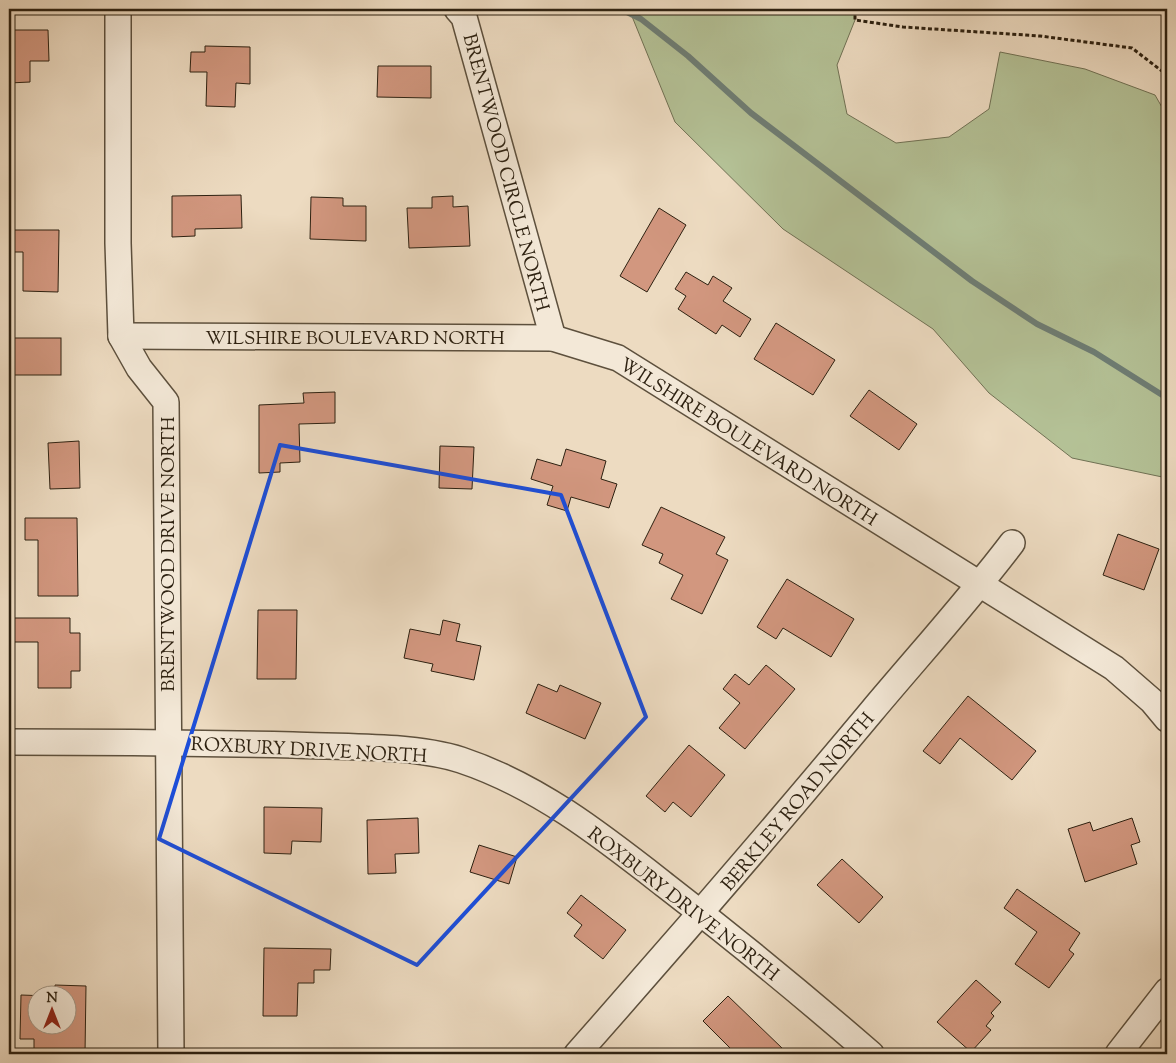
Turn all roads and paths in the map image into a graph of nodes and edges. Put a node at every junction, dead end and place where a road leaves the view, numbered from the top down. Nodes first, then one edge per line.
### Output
1 (118, 9) edge
2 (457, 9) edge
3 (855, 9) edge
4 (1167, 75) edge
5 (121, 336) junction
6 (552, 338) junction
7 (1012, 543) dead end
8 (980, 585) junction
9 (1167, 719) edge
10 (9, 742) edge
11 (168, 742) junction
12 (702, 913) junction
13 (1167, 991) edge
14 (171, 1054) edge
15 (577, 1054) edge
16 (871, 1054) edge
17 (1118, 1054) edge

1 - 5 street, BRENTWOOD DRIVE NORTH
2 - 6 street, BRENTWOOD CIRCLE NORTH
3 - 4 path
5 - 6 street, WILSHIRE BOULEVARD NORTH
5 - 11 street, BRENTWOOD DRIVE NORTH
6 - 8 street, WILSHIRE BOULEVARD NORTH
7 - 8 street, BERKLEY ROAD NORTH
8 - 9 street, WILSHIRE BOULEVARD NORTH
8 - 12 street, BERKLEY ROAD NORTH
10 - 11 street, ROXBURY DRIVE NORTH
11 - 12 street, ROXBURY DRIVE NORTH
11 - 14 street, BRENTWOOD DRIVE NORTH
12 - 15 street, BERKLEY ROAD NORTH
12 - 16 street, ROXBURY DRIVE NORTH
13 - 17 street

